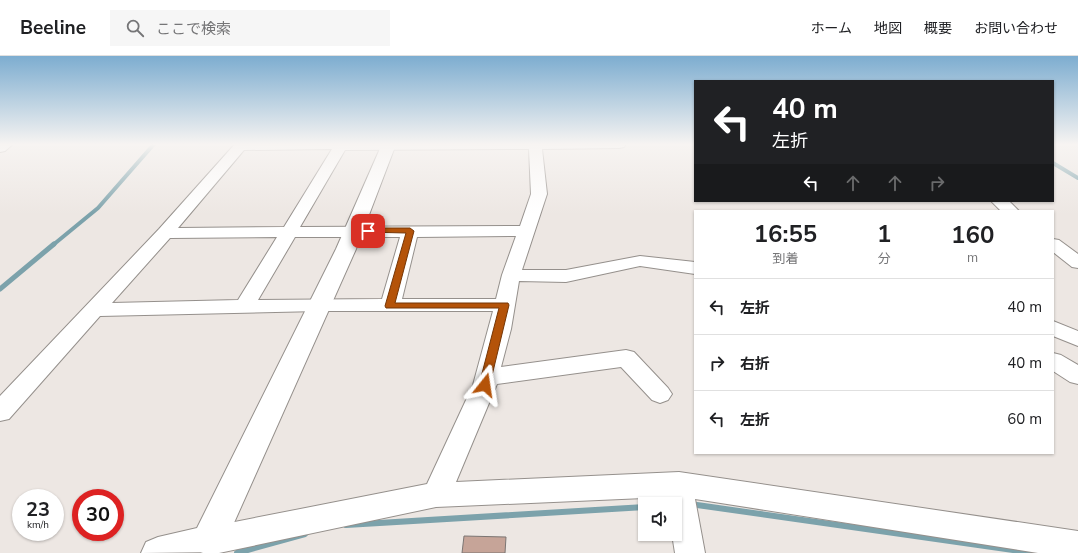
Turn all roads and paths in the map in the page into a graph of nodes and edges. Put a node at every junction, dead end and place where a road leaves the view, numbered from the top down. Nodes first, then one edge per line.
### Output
1 (222, 167) edge
2 (323, 167) edge
3 (380, 167) edge
4 (537, 167) edge
5 (999, 202) edge
6 (1010, 210) edge
7 (354, 231) junction
8 (410, 231) junction
9 (527, 231) junction
10 (290, 232) junction
11 (165, 233) junction
12 (1054, 245) edge
13 (1078, 263) edge
14 (694, 268) edge
15 (511, 275) junction
16 (320, 305) junction
17 (504, 305) junction
18 (390, 306) junction
19 (244, 308) junction
20 (93, 310) junction
21 (1054, 328) edge
22 (1078, 339) edge
23 (1054, 362) edge
24 (1078, 376) edge
25 (487, 377) junction
26 (660, 394) dead end
27 (0, 412) edge
28 (679, 484) junction
29 (436, 495) junction
30 (1078, 545) edge
31 (206, 547) edge
32 (158, 553) edge
33 (690, 553) edge

1 - 11 street
2 - 10 street
3 - 7 street
4 - 9 street
5 - 6 street
7 - 8 street
7 - 10 street
7 - 16 street
8 - 9 street
8 - 18 street
9 - 15 street
10 - 11 street
10 - 19 street
11 - 20 street
12 - 13 street
14 - 15 street
15 - 17 street
16 - 18 street
16 - 19 street
16 - 31 street
17 - 18 street
17 - 25 street
19 - 20 street
20 - 27 street
21 - 22 street
23 - 24 street
25 - 26 street
25 - 29 street
28 - 29 street
28 - 30 street
28 - 33 street
29 - 31 street
31 - 32 street

